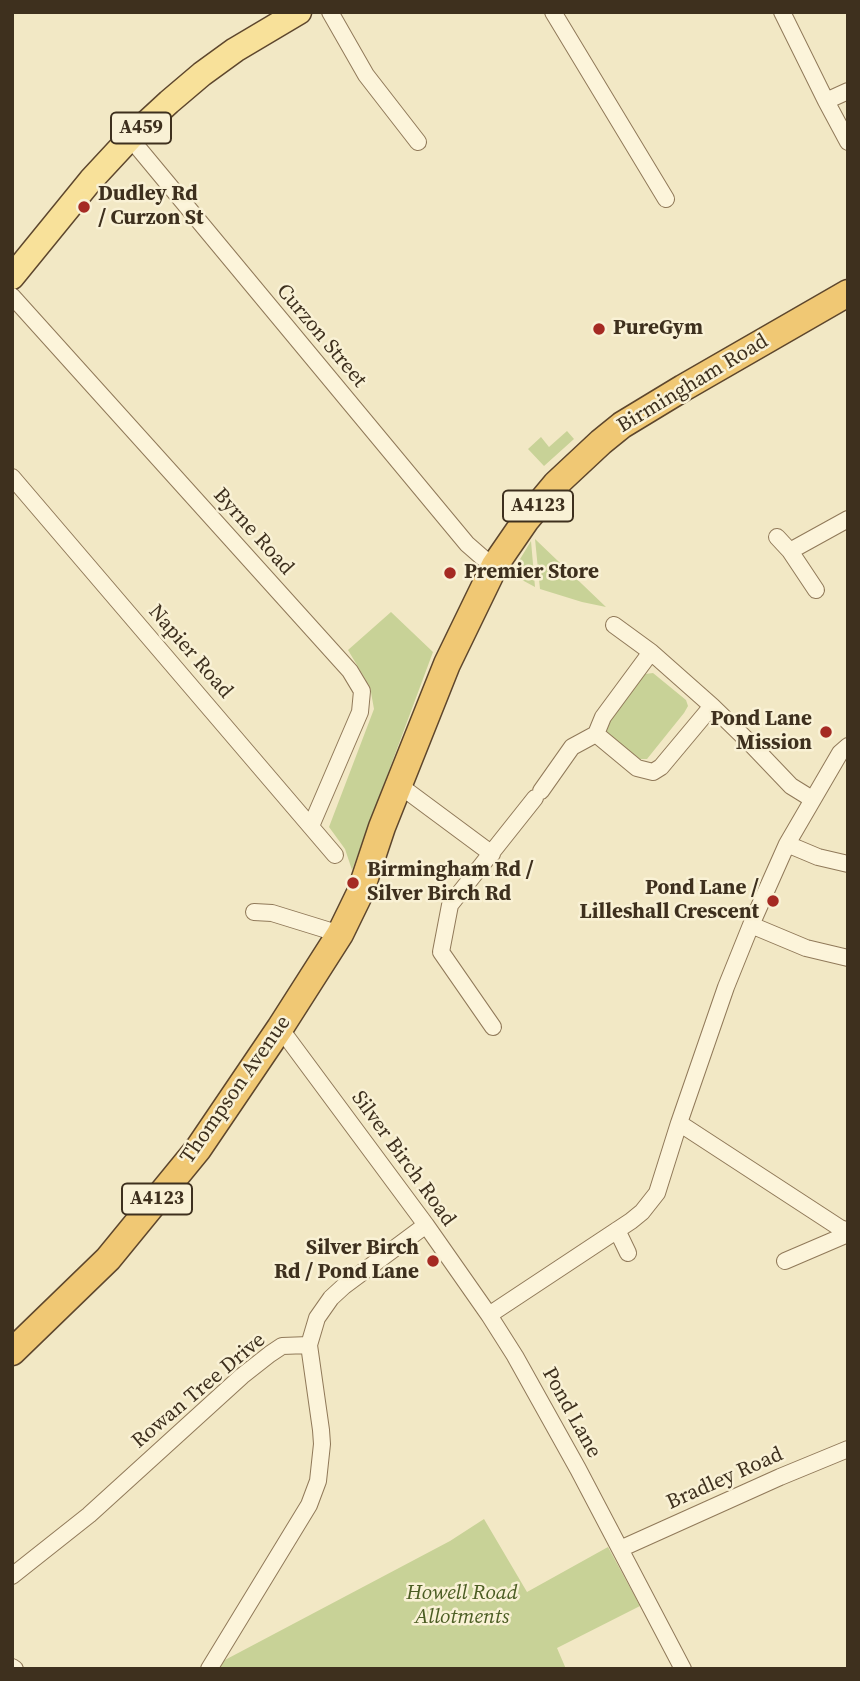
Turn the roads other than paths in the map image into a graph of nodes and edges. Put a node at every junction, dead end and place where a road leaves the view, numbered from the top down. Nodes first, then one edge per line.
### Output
1 (299, 12) edge
2 (330, 12) edge
3 (553, 12) edge
4 (782, 12) edge
5 (273, 19) edge
6 (848, 91) edge
7 (826, 102) junction
8 (130, 138) junction
9 (418, 142) dead end
10 (848, 142) edge
11 (666, 198) dead end
12 (12, 276) edge
13 (848, 293) edge
14 (12, 296) edge
15 (12, 477) edge
16 (848, 519) edge
17 (777, 537) dead end
18 (790, 551) junction
19 (483, 558) dead end
20 (816, 590) dead end
21 (614, 625) dead end
22 (651, 652) junction
23 (712, 706) junction
24 (596, 734) junction
25 (848, 746) edge
26 (399, 785) junction
27 (812, 799) junction
28 (311, 826) junction
29 (382, 827) joint
30 (787, 844) junction
31 (492, 854) junction
32 (335, 855) dead end
33 (848, 864) edge
34 (254, 912) dead end
35 (751, 925) junction
36 (340, 934) junction
37 (848, 958) edge
38 (493, 1027) dead end
39 (280, 1028) junction
40 (679, 1123) junction
41 (426, 1225) junction
42 (617, 1230) junction
43 (848, 1232) edge
44 (628, 1253) dead end
45 (785, 1261) dead end
46 (489, 1315) junction
47 (309, 1345) junction
48 (12, 1352) edge
49 (848, 1449) edge
50 (620, 1549) junction
51 (12, 1576) edge
52 (209, 1669) edge
53 (683, 1669) edge

1 - 5 main road, A459
2 - 9 street
3 - 11 street
4 - 7 street
5 - 8 main road, A459
6 - 7 street
7 - 10 street
8 - 12 main road, A459
8 - 19 street, Curzon Street
13 - 26 highway, Birmingham Road / A4123
14 - 28 street, Byrne Road
15 - 28 street, Napier Road
16 - 18 street
17 - 18 street
18 - 20 street
21 - 22 street
22 - 23 street
22 - 24 street
23 - 24 street
23 - 27 street
24 - 31 street
25 - 27 street
26 - 29 highway, Birmingham Road / A4123
26 - 31 street
27 - 30 street
28 - 32 street, Napier Road
29 - 36 highway, Thompson Avenue / A4123
30 - 33 street
30 - 35 street
31 - 38 street
34 - 36 street
35 - 37 street
35 - 40 street
36 - 39 highway, Thompson Avenue / A4123
39 - 41 street, Silver Birch Road
39 - 48 highway, Thompson Avenue / A4123
40 - 42 street
40 - 43 street
41 - 46 street, Silver Birch Road
41 - 47 street
42 - 44 street
42 - 46 street
43 - 45 street
46 - 50 street, Pond Lane
47 - 51 street, Rowan Tree Drive
47 - 52 street
49 - 50 street, Bradley Road
50 - 53 street, Pond Lane

